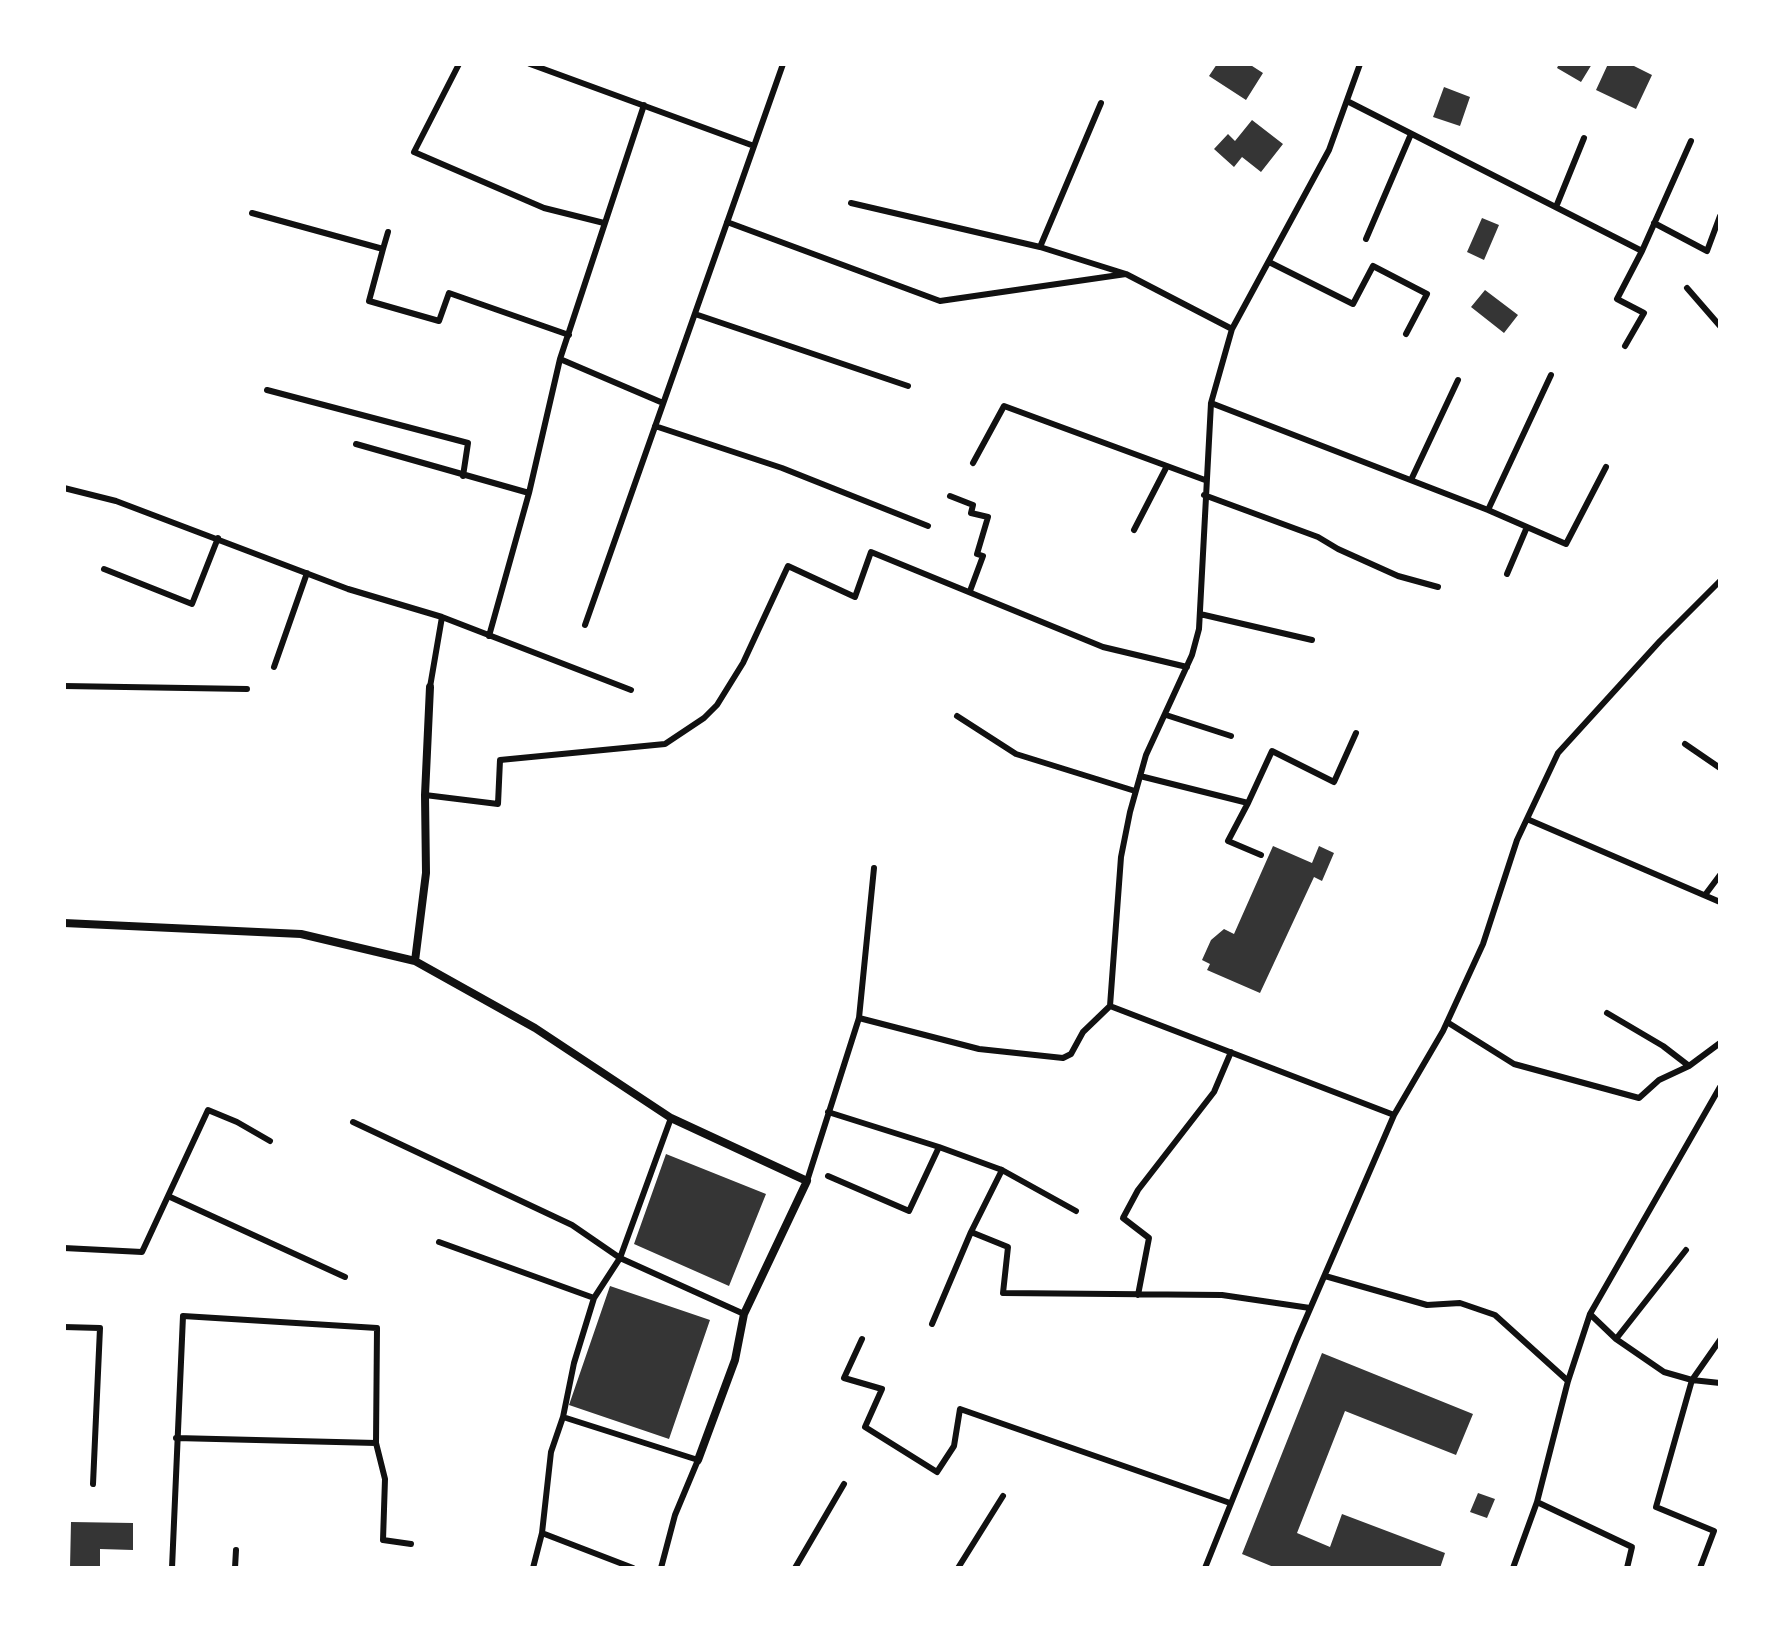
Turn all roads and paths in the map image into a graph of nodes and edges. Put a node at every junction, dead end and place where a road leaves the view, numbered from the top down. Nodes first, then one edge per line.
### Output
1 (459, 64) edge
2 (530, 64) edge
3 (783, 64) edge
4 (1360, 64) edge
5 (1347, 101) junction
6 (1101, 103) dead end
7 (644, 105) junction
8 (1411, 134) junction
9 (1584, 138) dead end
10 (1691, 141) dead end
11 (754, 146) junction
12 (851, 203) dead end
13 (1556, 207) junction
14 (252, 213) dead end
15 (1720, 216) edge
16 (727, 222) junction
17 (604, 223) junction
18 (1654, 223) junction
19 (388, 232) dead end
20 (1366, 239) dead end
21 (1040, 247) junction
22 (383, 249) junction
23 (1642, 251) junction
24 (1269, 262) junction
25 (1126, 274) junction
26 (1687, 288) dead end
27 (695, 314) junction
28 (1720, 326) edge
29 (1232, 329) junction
30 (1406, 334) dead end
31 (569, 335) junction
32 (1625, 346) dead end
33 (560, 359) junction
34 (1551, 375) dead end
35 (1458, 380) dead end
36 (908, 386) dead end
37 (267, 390) dead end
38 (663, 403) junction
39 (1211, 403) junction
40 (655, 426) junction
41 (356, 444) dead end
42 (973, 463) dead end
43 (1606, 467) dead end
44 (1166, 468) junction
45 (463, 476) junction
46 (1205, 480) junction
47 (1411, 480) junction
48 (64, 488) edge
49 (529, 493) junction
50 (1204, 495) junction
51 (950, 496) dead end
52 (1488, 510) junction
53 (928, 526) dead end
54 (1527, 527) junction
55 (1134, 530) dead end
56 (218, 538) junction
57 (104, 569) dead end
58 (307, 573) junction
59 (1507, 574) dead end
60 (1720, 581) edge
61 (1438, 587) dead end
62 (970, 591) junction
63 (1200, 614) junction
64 (442, 617) junction
65 (585, 625) dead end
66 (489, 636) junction
67 (1312, 640) dead end
68 (274, 667) dead end
69 (1187, 667) junction
70 (64, 686) edge
71 (430, 687) joint
72 (247, 689) dead end
73 (631, 690) dead end
74 (1166, 715) junction
75 (957, 716) dead end
76 (1356, 733) dead end
77 (1231, 736) dead end
78 (1685, 744) dead end
79 (1720, 768) edge
80 (1140, 776) junction
81 (1135, 791) junction
82 (425, 795) junction
83 (1248, 803) junction
84 (1527, 819) junction
85 (1261, 855) dead end
86 (874, 868) dead end
87 (1720, 875) edge
88 (1705, 895) junction
89 (1720, 902) edge
90 (64, 923) edge
91 (415, 961) junction
92 (1110, 1006) junction
93 (1607, 1013) dead end
94 (859, 1018) junction
95 (1447, 1022) junction
96 (1720, 1043) edge
97 (1231, 1052) junction
98 (1689, 1066) junction
99 (1720, 1087) edge
100 (828, 1112) junction
101 (1394, 1115) junction
102 (671, 1118) junction
103 (353, 1122) dead end
104 (270, 1141) dead end
105 (939, 1147) junction
106 (1002, 1170) junction
107 (828, 1176) dead end
108 (807, 1181) junction
109 (168, 1196) junction
110 (1076, 1211) dead end
111 (971, 1232) junction
112 (439, 1242) dead end
113 (64, 1248) edge
114 (1686, 1250) dead end
115 (620, 1258) junction
116 (1325, 1276) junction
117 (345, 1277) dead end
118 (1138, 1295) junction
119 (594, 1298) junction
120 (1310, 1308) junction
121 (744, 1314) junction
122 (1590, 1314) junction
123 (932, 1324) dead end
124 (64, 1327) edge
125 (862, 1339) dead end
126 (1616, 1339) junction
127 (1720, 1340) edge
128 (1692, 1380) junction
129 (1568, 1381) junction
130 (1720, 1383) edge
131 (563, 1417) junction
132 (176, 1438) junction
133 (376, 1443) junction
134 (698, 1460) junction
135 (93, 1484) dead end
136 (844, 1484) dead end
137 (1003, 1496) dead end
138 (1537, 1502) junction
139 (1230, 1503) junction
140 (542, 1533) junction
141 (411, 1544) dead end
142 (236, 1550) dead end
143 (172, 1568) edge
144 (235, 1568) edge
145 (533, 1568) edge
146 (633, 1568) edge
147 (661, 1568) edge
148 (795, 1568) edge
149 (958, 1568) edge
150 (1205, 1568) edge
151 (1514, 1568) edge
152 (1627, 1568) edge
153 (1700, 1568) edge

1 - 17 lane
2 - 7 lane
3 - 11 lane
4 - 5 lane
5 - 8 lane
5 - 24 lane
6 - 21 lane
7 - 11 lane
7 - 17 lane
8 - 13 lane
8 - 20 lane
9 - 13 lane
10 - 18 lane
11 - 16 lane
12 - 21 lane
13 - 23 lane
14 - 22 lane
15 - 18 lane
16 - 25 lane
16 - 27 lane
17 - 31 lane
18 - 23 lane
19 - 22 lane
21 - 25 lane
22 - 31 lane
23 - 32 lane
24 - 29 lane
24 - 30 lane
25 - 29 lane
26 - 28 lane
27 - 36 lane
27 - 38 lane
29 - 39 lane
31 - 33 lane
33 - 38 lane
33 - 49 lane
34 - 52 lane
35 - 47 lane
37 - 45 lane
38 - 40 lane
39 - 46 lane
39 - 47 lane
40 - 53 lane
40 - 65 lane
41 - 45 lane
42 - 44 lane
43 - 54 lane
44 - 46 lane
44 - 55 lane
45 - 49 lane
46 - 50 lane
47 - 52 lane
48 - 56 lane
49 - 66 lane
50 - 61 lane
50 - 63 lane
51 - 62 lane
52 - 54 lane
54 - 59 lane
56 - 57 lane
56 - 58 lane
58 - 64 lane
58 - 68 lane
60 - 84 lane
62 - 69 lane
62 - 82 lane
63 - 67 lane
63 - 69 lane
64 - 66 lane
64 - 71 lane
66 - 73 lane
69 - 74 lane
70 - 72 lane
71 - 82 street
74 - 77 lane
74 - 80 lane
75 - 81 lane
76 - 83 lane
78 - 79 lane
80 - 81 lane
80 - 83 lane
81 - 92 lane
82 - 91 street
83 - 85 lane
84 - 88 lane
84 - 95 lane
86 - 94 lane
87 - 88 lane
88 - 89 lane
90 - 91 street
91 - 102 street
92 - 94 lane
92 - 97 lane
93 - 98 lane
94 - 100 lane
95 - 98 lane
95 - 101 lane
96 - 98 lane
97 - 101 lane
97 - 118 lane
99 - 122 lane
100 - 105 lane
100 - 108 lane
101 - 116 lane
102 - 108 street
102 - 115 lane
103 - 115 lane
104 - 109 lane
105 - 106 lane
105 - 107 lane
106 - 110 lane
106 - 111 lane
108 - 121 street
109 - 113 lane
109 - 117 lane
111 - 118 lane
111 - 123 lane
112 - 119 lane
114 - 126 lane
115 - 119 lane
115 - 121 lane
116 - 120 lane
116 - 129 lane
118 - 120 lane
119 - 131 lane
120 - 139 lane
121 - 134 street
122 - 126 lane
122 - 129 lane
124 - 135 lane
125 - 139 lane
126 - 128 lane
127 - 128 lane
128 - 130 lane
128 - 153 lane
129 - 138 lane
131 - 134 lane
131 - 140 lane
132 - 133 lane
132 - 133 lane
132 - 143 lane
133 - 141 lane
134 - 147 lane
136 - 148 lane
137 - 149 lane
138 - 151 lane
138 - 152 lane
139 - 150 lane
140 - 145 lane
140 - 146 lane
142 - 144 lane

